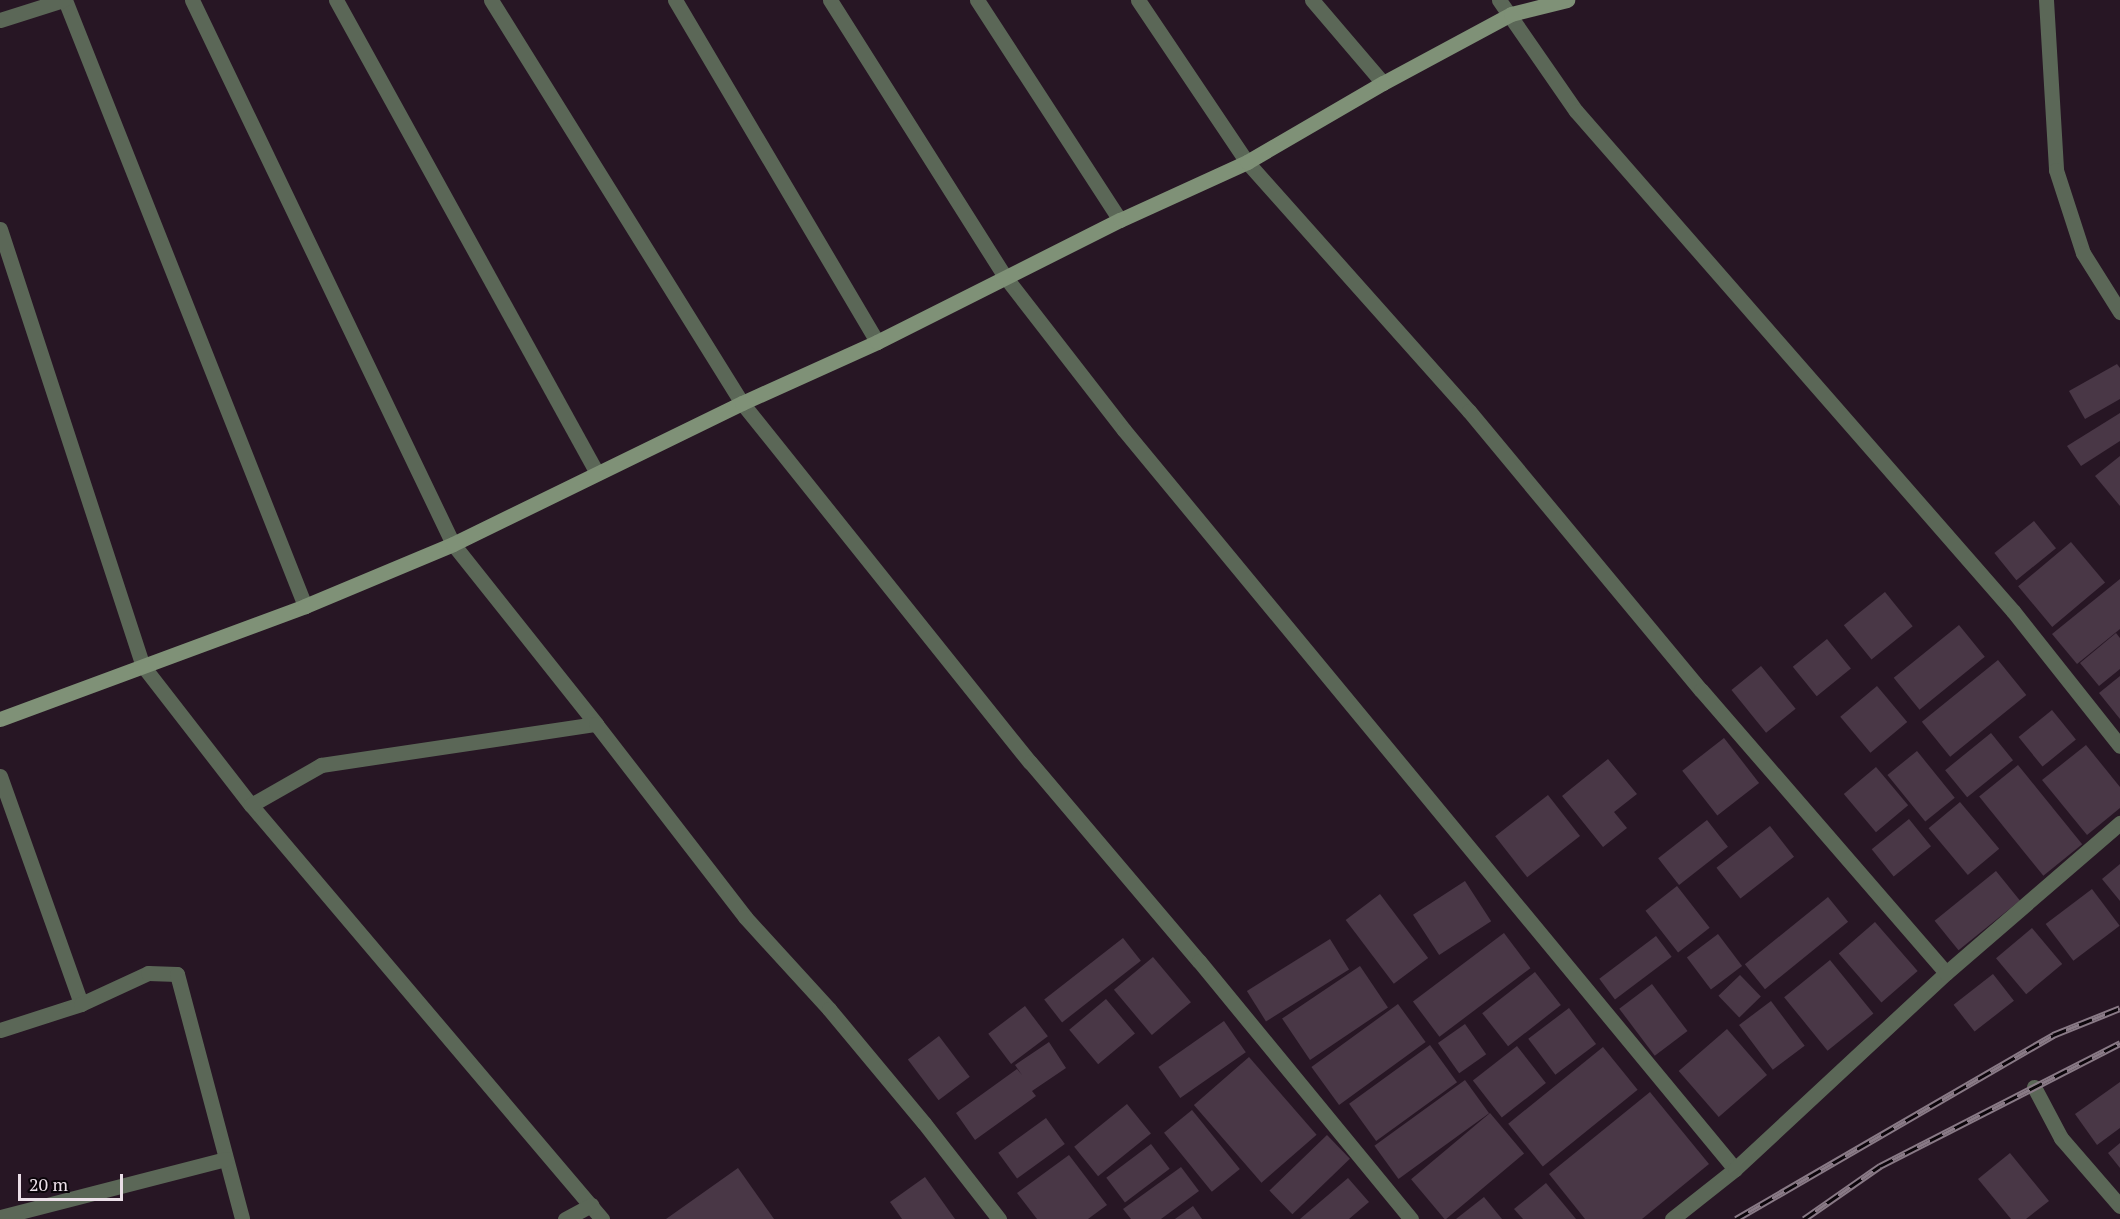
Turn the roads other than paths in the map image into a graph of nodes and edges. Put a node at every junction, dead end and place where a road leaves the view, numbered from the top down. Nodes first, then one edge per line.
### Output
1 (64, 0) edge
2 (192, 0) edge
3 (336, 0) edge
4 (491, 0) edge
5 (675, 0) edge
6 (830, 0) edge
7 (977, 0) edge
8 (1138, 0) edge
9 (1312, 0) edge
10 (1499, 0) edge
11 (1567, 0) edge
12 (2046, 0) edge
13 (1511, 14) junction
14 (0, 20) edge
15 (1383, 83) junction
16 (1247, 162) junction
17 (1120, 220) junction
18 (0, 229) edge
19 (1006, 278) junction
20 (2120, 312) edge
21 (877, 342) junction
22 (741, 403) junction
23 (597, 473) junction
24 (453, 544) junction
25 (305, 606) junction
26 (143, 666) junction
27 (0, 719) edge
28 (596, 724) junction
29 (2120, 746) edge
30 (0, 776) edge
31 (251, 805) junction
32 (2120, 823) edge
33 (1946, 973) junction
34 (81, 1004) junction
35 (0, 1030) edge
36 (2034, 1087) dead end
37 (226, 1159) junction
38 (1735, 1169) junction
39 (591, 1205) junction
40 (2120, 1206) edge
41 (0, 1217) edge
42 (242, 1219) edge
43 (565, 1219) edge
44 (602, 1219) edge
45 (999, 1219) edge
46 (1411, 1219) edge
47 (1672, 1219) edge

1 - 14 street
1 - 25 street
2 - 24 street
3 - 23 street
4 - 22 street
5 - 21 street
6 - 19 street
7 - 17 street
8 - 16 street
9 - 15 street
10 - 13 street
11 - 13 main road
12 - 20 street
13 - 15 main road
13 - 29 street
15 - 16 main road
16 - 17 main road
16 - 33 street
17 - 19 main road
18 - 26 street
19 - 21 main road
19 - 38 street
21 - 22 main road
22 - 23 main road
22 - 46 street
23 - 24 main road
24 - 25 main road
24 - 28 street
25 - 26 main road
26 - 27 main road
26 - 31 street
28 - 31 street
28 - 45 street
30 - 34 street
31 - 39 street
32 - 33 street
33 - 38 street
34 - 35 street
34 - 37 street
36 - 40 street
37 - 41 street
37 - 42 street
38 - 47 street
39 - 43 street
39 - 44 street

